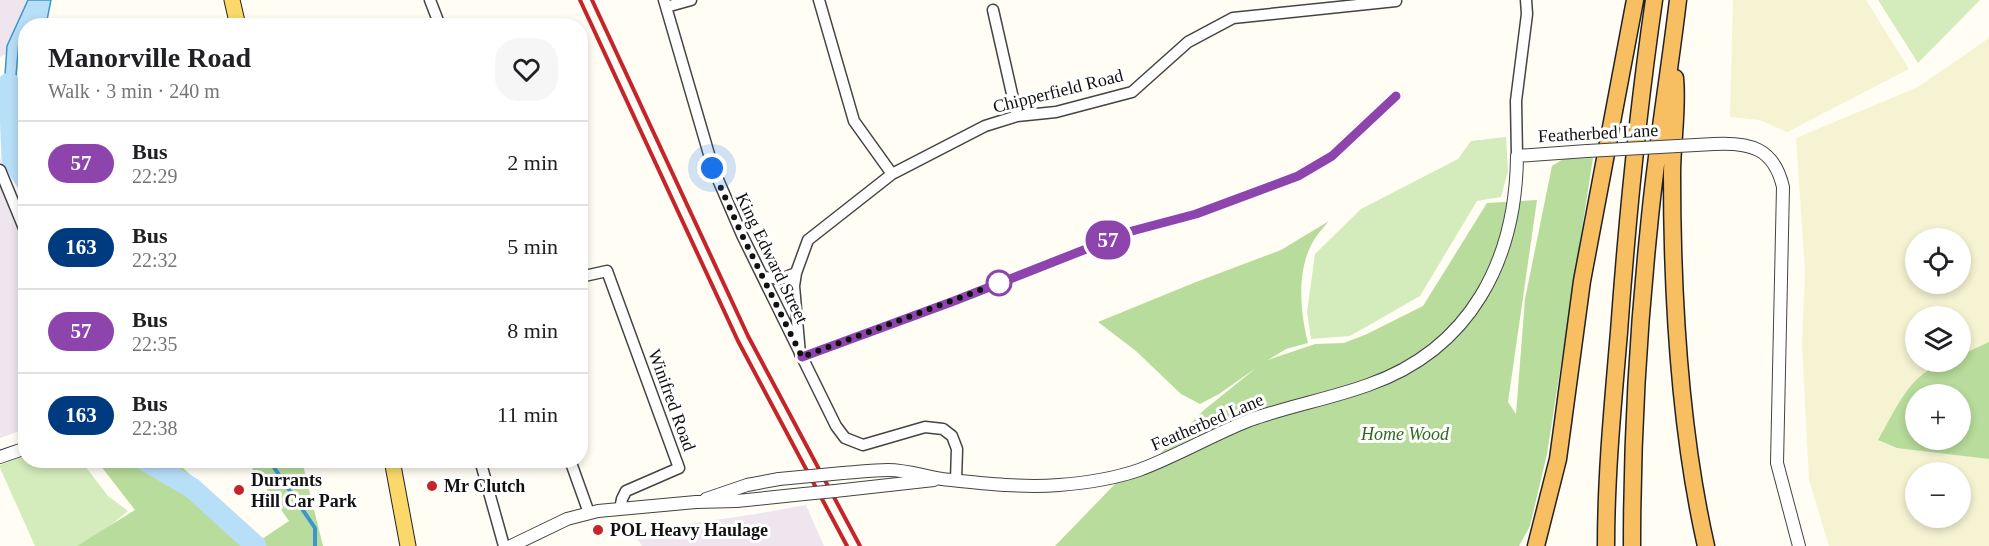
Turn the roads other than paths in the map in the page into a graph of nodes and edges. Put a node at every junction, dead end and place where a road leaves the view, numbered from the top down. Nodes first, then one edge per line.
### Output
1 (232, 0) edge
2 (430, 0) edge
3 (691, 0) edge
4 (819, 0) edge
5 (1526, 0) edge
6 (1635, 0) edge
7 (1654, 0) edge
8 (1678, 0) edge
9 (1396, 1) edge
10 (665, 4) edge
11 (993, 10) dead end
12 (236, 18) edge
13 (437, 18) edge
14 (1673, 44) junction
15 (1396, 96) dead end
16 (1017, 116) junction
17 (1517, 156) junction
18 (0, 170) edge
19 (892, 174) junction
20 (18, 214) edge
21 (796, 273) junction
22 (588, 276) edge
23 (764, 278) junction
24 (801, 356) junction
25 (18, 451) edge
26 (0, 457) edge
27 (393, 468) edge
28 (482, 468) edge
29 (573, 468) edge
30 (941, 479) junction
31 (956, 480) junction
32 (696, 502) junction
33 (620, 509) junction
34 (589, 513) junction
35 (408, 546) edge
36 (504, 546) edge
37 (511, 546) edge
38 (1536, 546) edge
39 (1606, 546) edge
40 (1632, 546) edge
41 (1706, 546) edge
42 (1799, 546) edge

1 - 12 main road
2 - 13 street
3 - 10 street
4 - 19 street
5 - 17 street
6 - 38 highway
7 - 39 highway
8 - 14 highway
9 - 16 street, Chipperfield Road
10 - 23 street, King Edward Street
11 - 16 street
14 - 40 highway
14 - 41 highway
15 - 24 street
16 - 19 street, Chipperfield Road
17 - 31 street, Featherbed Lane
17 - 42 street, Featherbed Lane, bridge
18 - 20 street
19 - 21 street, Chipperfield Road
21 - 23 street
21 - 24 street, Chipperfield Road
22 - 33 street, Winifred Road
23 - 24 street, King Edward Street
24 - 31 street, King Edward Street
25 - 26 street
27 - 35 main road
28 - 36 street
29 - 34 street
30 - 31 street, Featherbed Lane
30 - 32 street, Featherbed Lane, bridge
30 - 32 street, Featherbed Lane, bridge
32 - 33 street, Featherbed Lane
33 - 34 street, Featherbed Lane
34 - 37 street, Featherbed Lane

